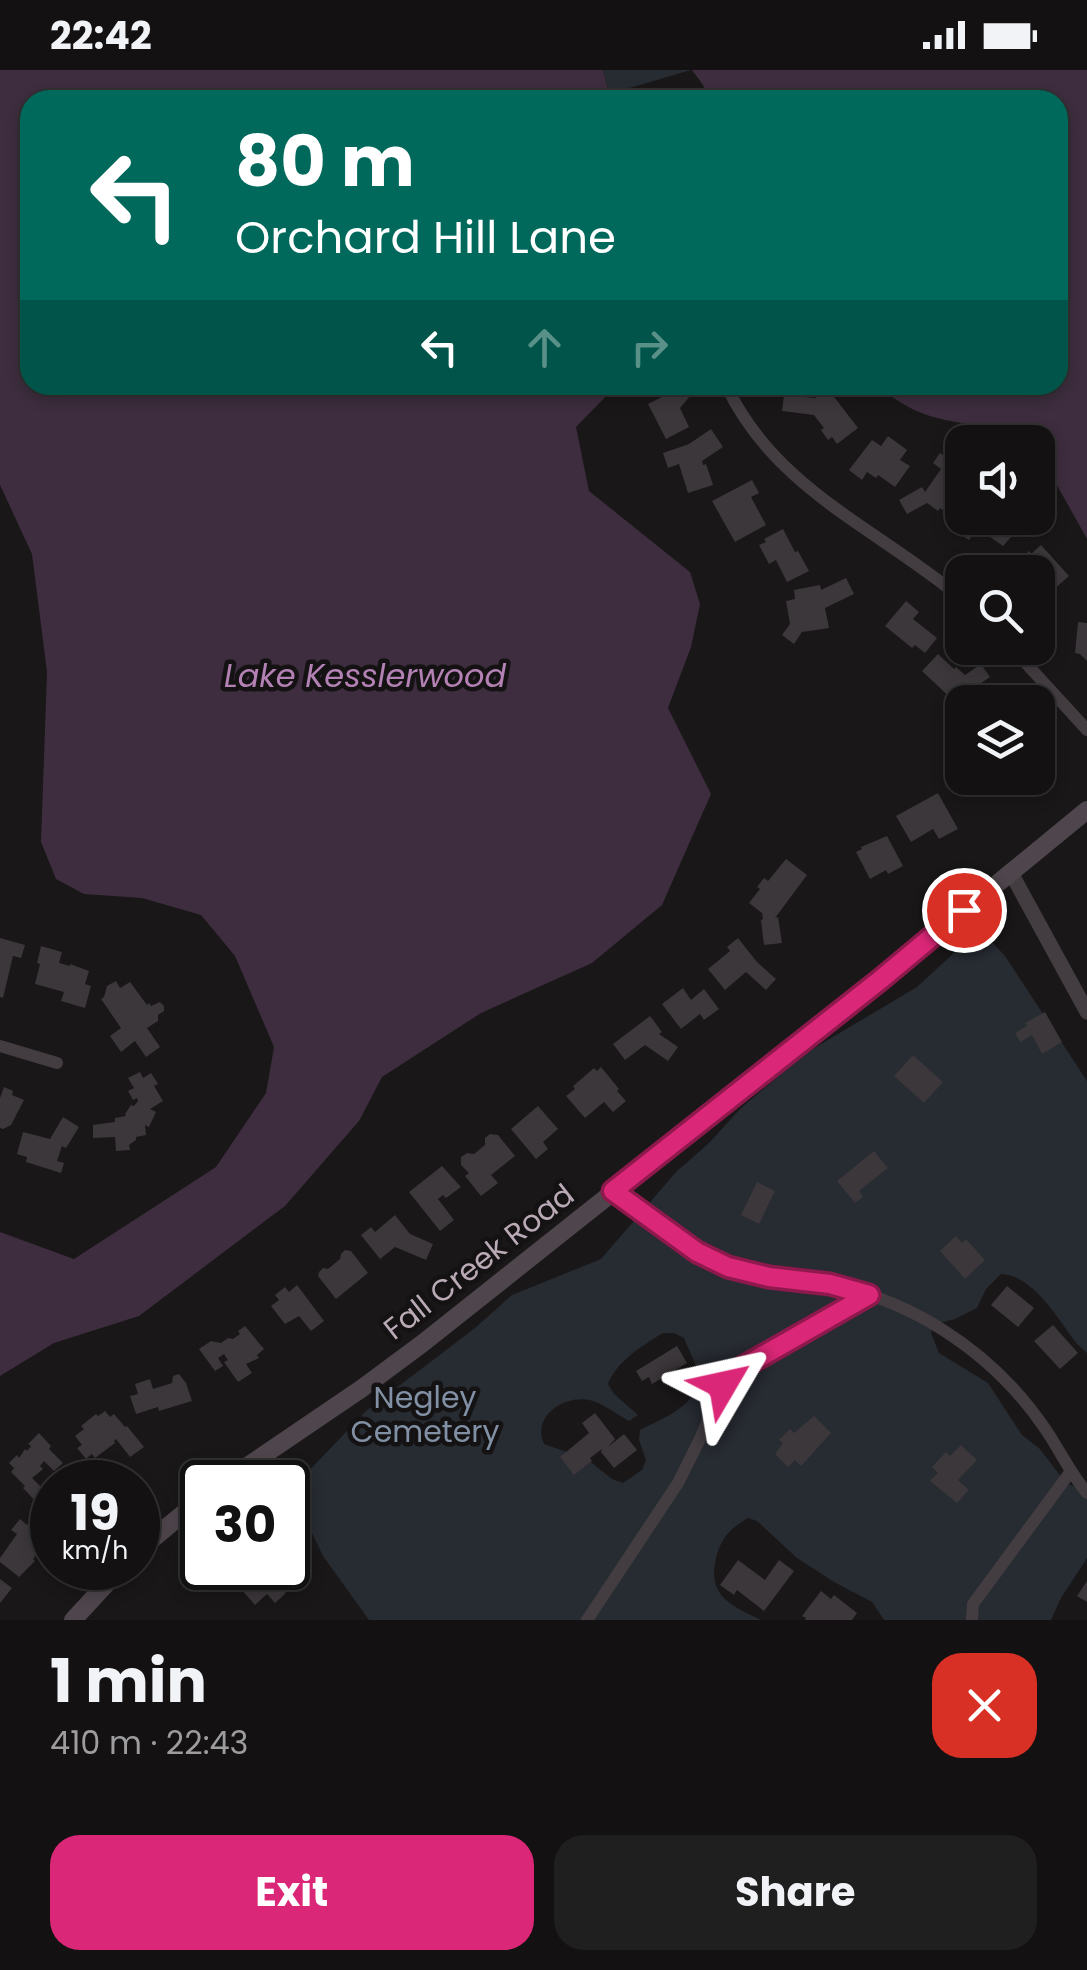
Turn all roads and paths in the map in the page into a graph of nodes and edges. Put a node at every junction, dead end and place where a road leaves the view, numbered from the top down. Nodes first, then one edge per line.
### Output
1 (732, 395) edge
2 (945, 586) edge
3 (1028, 665) edge
4 (1087, 730) edge
5 (1087, 810) edge
6 (1010, 871) junction
7 (1087, 1012) edge
8 (0, 1046) edge
9 (58, 1063) dead end
10 (613, 1191) junction
11 (869, 1295) junction
12 (256, 1460) edge
13 (1071, 1472) junction
14 (1087, 1494) edge
15 (180, 1516) edge
16 (160, 1533) edge
17 (101, 1590) edge
18 (74, 1620) edge
19 (587, 1620) edge
20 (972, 1620) edge

1 - 2 street
3 - 4 street
5 - 6 main road, Fall Creek Road
6 - 7 street
6 - 10 main road, Fall Creek Road
8 - 9 street
10 - 11 street
10 - 12 main road, Fall Creek Road
11 - 13 street
11 - 19 street
13 - 14 street
13 - 20 street
15 - 16 main road
17 - 18 main road

